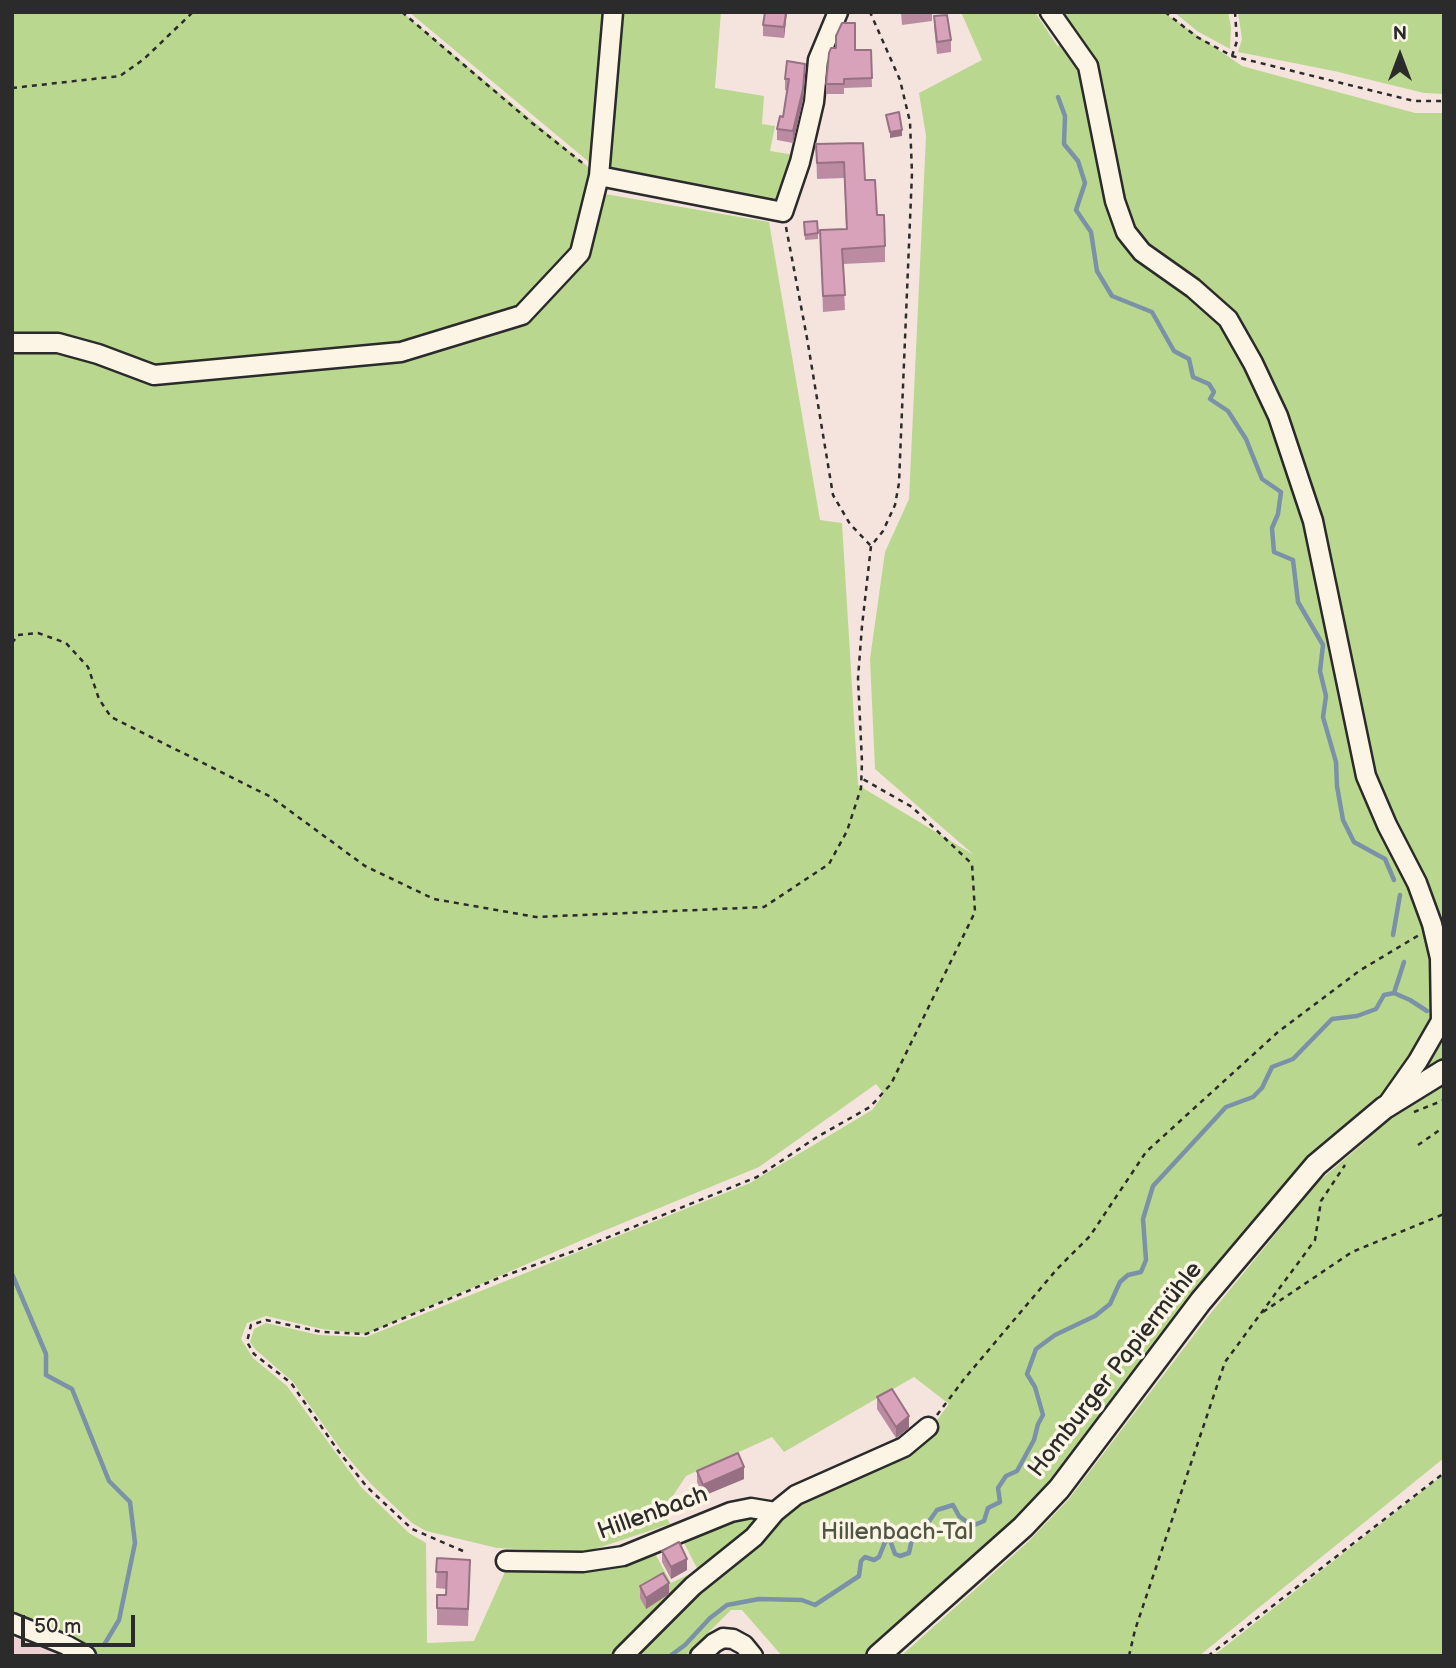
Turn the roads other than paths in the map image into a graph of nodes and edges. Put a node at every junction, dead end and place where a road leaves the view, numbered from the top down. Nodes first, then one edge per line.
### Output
1 (613, 12) edge
2 (838, 12) edge
3 (1051, 12) edge
4 (599, 176) junction
5 (12, 343) edge
6 (1444, 1071) edge
7 (1384, 1108) junction
8 (928, 1427) road end
9 (775, 1512) junction
10 (506, 1561) dead end
11 (12, 1623) edge
12 (86, 1656) edge
13 (623, 1656) edge
14 (700, 1656) edge
15 (753, 1656) edge
16 (878, 1656) edge

1 - 4 street
2 - 4 street
3 - 7 street
4 - 5 street
6 - 7 main road, Homburger Papiermühle
7 - 16 main road, Homburger Papiermühle
8 - 9 street
9 - 10 street, Hillenbach
9 - 13 street
11 - 12 street
14 - 15 street

